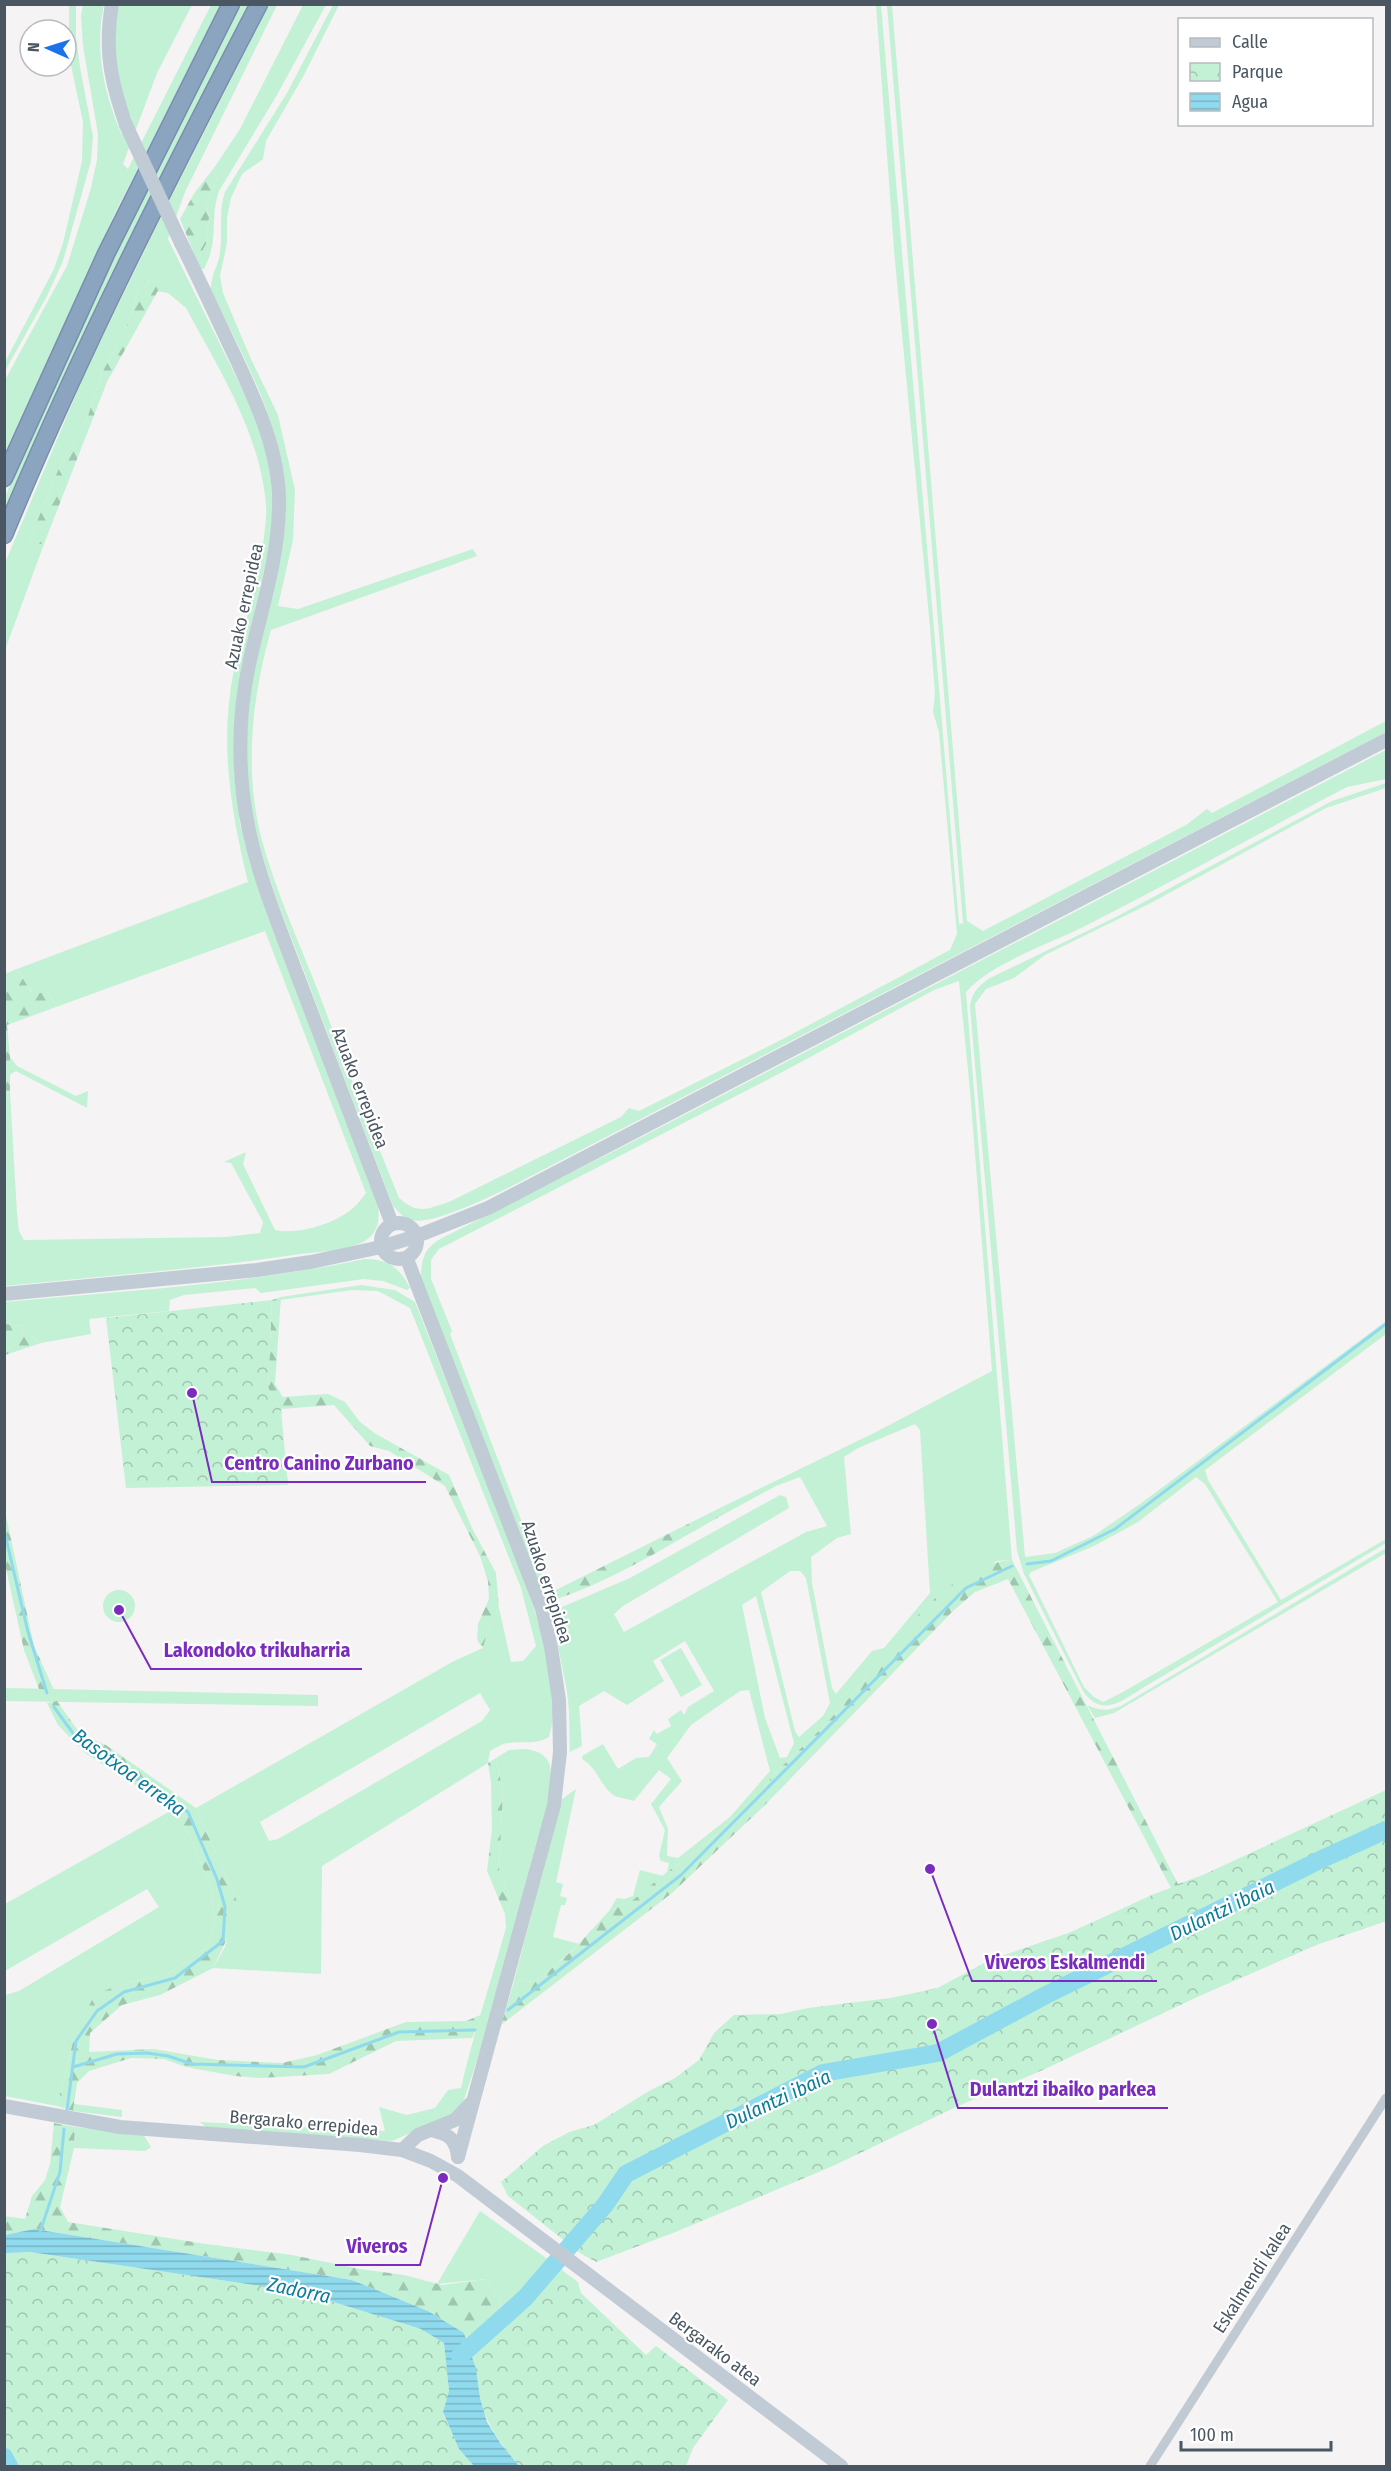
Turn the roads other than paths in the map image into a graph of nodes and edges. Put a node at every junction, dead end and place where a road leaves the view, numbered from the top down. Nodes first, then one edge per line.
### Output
1 (112, 4) edge
2 (231, 4) edge
3 (259, 4) edge
4 (4, 478) edge
5 (4, 535) edge
6 (1386, 740) edge
7 (392, 1224) junction
8 (417, 1236) junction
9 (381, 1247) junction
10 (406, 1259) junction
11 (4, 1294) edge
12 (1386, 2098) edge
13 (471, 2103) junction
14 (4, 2106) edge
15 (1384, 2110) edge
16 (431, 2130) junction
17 (402, 2150) junction
18 (458, 2157) junction
19 (458, 2176) junction
20 (567, 2261) joint
21 (841, 2466) edge
22 (1150, 2466) edge

1 - 7 street, Azuako errepidea, bridge
2 - 4 highway
3 - 5 highway
6 - 8 street
7 - 8 street
7 - 9 street
8 - 9 street
8 - 10 street
9 - 10 street
9 - 11 street
10 - 13 street, Azuako errepidea
12 - 15 street, Eskalmendi kalea
13 - 16 street
13 - 18 street, Azuako errepidea
14 - 17 street, Bergarako errepidea
15 - 22 street, Eskalmendi kalea
16 - 17 street
16 - 18 street
17 - 19 street, Bergarako errepidea
18 - 19 street, Azuako errepidea
19 - 20 street, Bergarako errepidea
20 - 21 street, Bergarako atea

